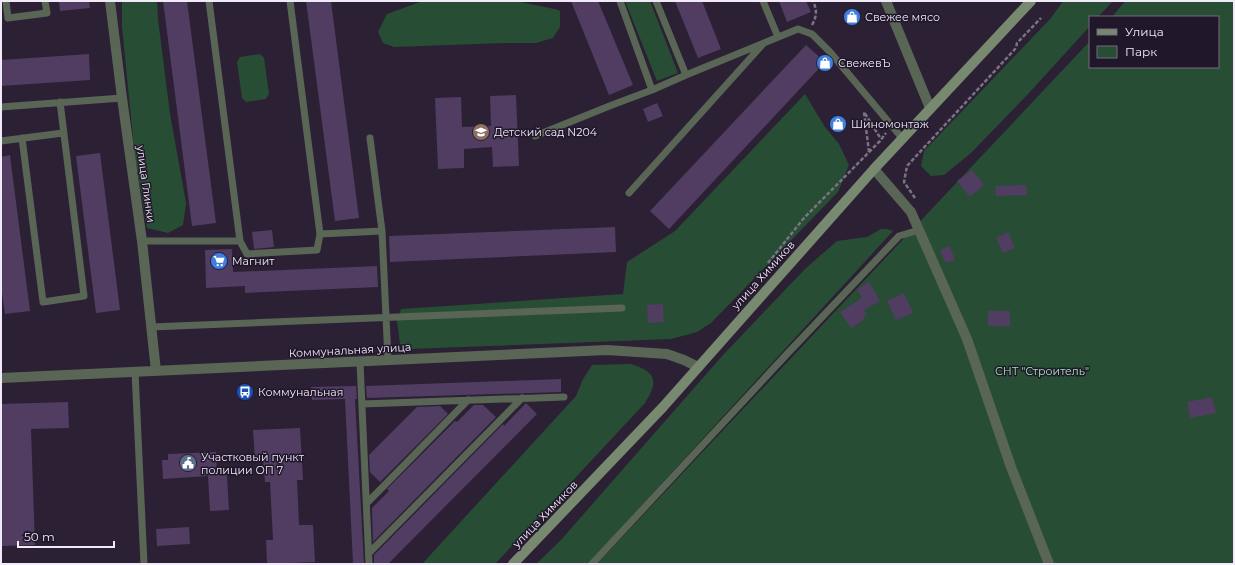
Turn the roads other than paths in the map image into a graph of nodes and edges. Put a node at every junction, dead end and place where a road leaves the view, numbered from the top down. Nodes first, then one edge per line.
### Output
1 (6, 1) edge
2 (45, 1) edge
3 (110, 1) edge
4 (210, 1) edge
5 (290, 1) edge
6 (620, 1) edge
7 (656, 1) edge
8 (763, 1) edge
9 (886, 1) edge
10 (1031, 1) edge
11 (778, 37) junction
12 (764, 43) junction
13 (686, 75) junction
14 (652, 90) junction
15 (122, 98) junction
16 (60, 102) junction
17 (1, 107) edge
18 (930, 108) junction
19 (63, 133) junction
20 (535, 136) dead end
21 (22, 138) junction
22 (370, 138) dead end
23 (902, 138) junction
24 (1, 141) edge
25 (874, 169) junction
26 (629, 193) dead end
27 (919, 230) junction
28 (382, 231) junction
29 (320, 234) junction
30 (240, 241) junction
31 (142, 242) junction
32 (622, 308) dead end
33 (386, 318) junction
34 (151, 327) junction
35 (388, 360) junction
36 (360, 362) junction
37 (698, 367) junction
38 (156, 371) junction
39 (135, 372) junction
40 (1, 378) edge
41 (564, 397) dead end
42 (522, 398) junction
43 (468, 400) junction
44 (362, 404) junction
45 (366, 503) junction
46 (369, 553) junction
47 (144, 564) edge
48 (369, 564) edge
49 (513, 564) edge
50 (592, 564) edge
51 (1049, 564) edge

1 - 2 lane
3 - 15 street, улица Глинки
4 - 30 lane
5 - 29 lane
6 - 14 lane
7 - 13 lane
8 - 11 lane
9 - 18 street
10 - 18 main road, улица Химиков
11 - 12 lane
11 - 23 lane
12 - 13 lane
12 - 26 lane
13 - 14 lane
14 - 20 lane
15 - 16 lane
15 - 31 street, улица Глинки
16 - 17 lane
16 - 19 lane
18 - 23 main road, улица Химиков
19 - 21 lane
19 - 21 lane
21 - 24 lane
22 - 28 lane
23 - 25 main road, улица Химиков
25 - 27 street
25 - 37 main road, улица Химиков
27 - 50 lane
27 - 51 street
28 - 29 lane
28 - 33 lane
29 - 30 lane
30 - 31 lane
31 - 34 street, улица Глинки
32 - 33 lane
33 - 34 lane
33 - 35 lane
34 - 38 street, улица Глинки
35 - 36 street, Коммунальная улица
35 - 37 street, Коммунальная улица
36 - 38 street, Коммунальная улица
36 - 44 lane
37 - 49 main road, улица Химиков
38 - 39 street, Коммунальная улица
39 - 40 street, Коммунальная улица
39 - 47 lane
41 - 42 lane
42 - 43 lane
42 - 46 lane
43 - 44 lane
43 - 45 lane
44 - 45 lane
45 - 46 lane
46 - 48 lane

